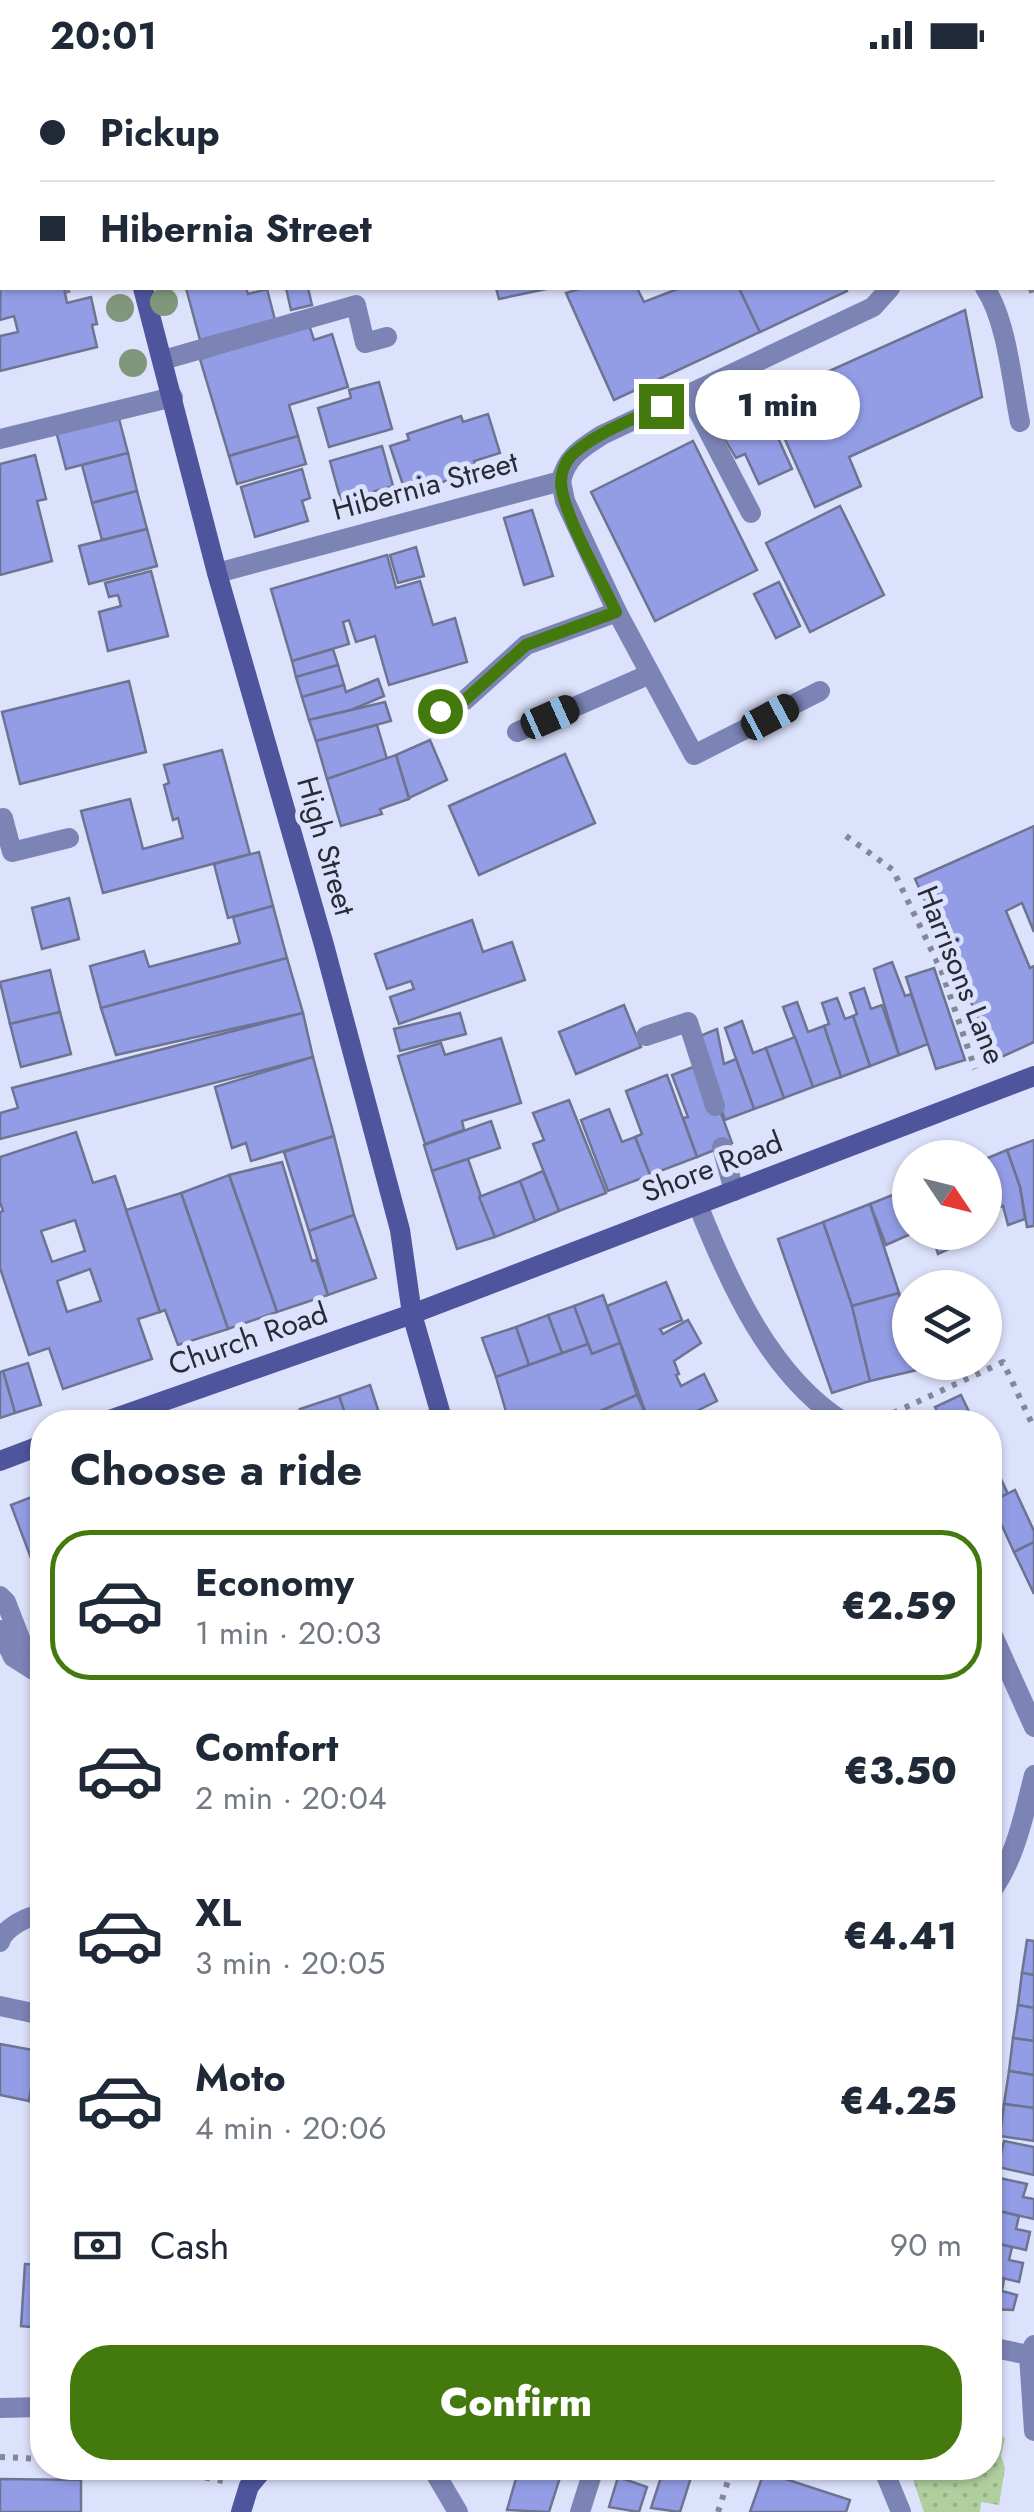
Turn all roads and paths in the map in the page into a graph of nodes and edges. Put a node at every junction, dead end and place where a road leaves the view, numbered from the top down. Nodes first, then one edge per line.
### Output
1 (68, 290) edge
2 (144, 290) edge
3 (888, 290) edge
4 (986, 290) edge
5 (64, 291) dead end
6 (388, 338) dead end
7 (162, 360) junction
8 (689, 394) junction
9 (173, 397) junction
10 (1020, 422) dead end
11 (0, 439) edge
12 (561, 480) junction
13 (750, 513) dead end
14 (217, 574) junction
15 (616, 612) junction
16 (650, 674) junction
17 (820, 692) dead end
18 (440, 711) dead end
19 (518, 732) dead end
20 (0, 819) edge
21 (846, 836) dead end
22 (69, 838) dead end
23 (646, 1036) dead end
24 (1034, 1076) edge
25 (984, 1095) junction
26 (714, 1106) dead end
27 (722, 1147) dead end
28 (734, 1191) junction
29 (698, 1205) junction
30 (412, 1314) junction
31 (138, 1410) edge
32 (440, 1410) edge
33 (825, 1410) edge
34 (900, 1410) edge
35 (1034, 1428) edge
36 (30, 1449) edge
37 (0, 1460) edge
38 (0, 1596) edge
39 (0, 1630) edge
40 (1002, 1656) edge
41 (30, 1663) edge
42 (30, 1667) edge
43 (1034, 1727) edge
44 (1034, 1776) edge
45 (1002, 1872) edge
46 (30, 1916) edge
47 (0, 1942) edge
48 (0, 2006) edge
49 (30, 2012) edge
50 (1002, 2347) edge
51 (1031, 2350) edge
52 (30, 2407) edge
53 (0, 2408) edge
54 (1034, 2432) edge
55 (0, 2457) edge
56 (30, 2458) edge
57 (217, 2480) edge
58 (253, 2480) edge
59 (439, 2480) edge
60 (590, 2480) edge
61 (728, 2480) edge
62 (888, 2480) edge
63 (248, 2486) junction
64 (241, 2512) edge
65 (458, 2512) edge
66 (580, 2512) edge
67 (718, 2512) edge
68 (901, 2512) edge

1 - 5 path
2 - 7 main road, High Street
3 - 8 street, Hibernia Street
4 - 10 street
6 - 7 street
7 - 9 main road, High Street
8 - 12 street, Hibernia Street
8 - 13 street
9 - 11 street
9 - 14 main road, High Street
12 - 14 street, Hibernia Street
12 - 15 street
14 - 30 main road, High Street
15 - 16 street
15 - 18 street
16 - 17 street
16 - 19 street
20 - 22 street
21 - 25 path, Harrisons Lane
23 - 26 street
24 - 25 main road, Shore Road
25 - 28 main road, Shore Road
27 - 28 street
28 - 29 main road, Shore Road
29 - 30 main road, Shore Road
29 - 33 street
30 - 31 main road, Church Road
30 - 32 main road, High Street
34 - 35 path
36 - 37 main road
38 - 41 street
39 - 42 street
40 - 43 street
44 - 45 street
46 - 47 street
48 - 49 street
50 - 51 street
51 - 54 street
52 - 53 street
55 - 56 path
57 - 63 path
58 - 63 main road
59 - 65 street
60 - 66 street
61 - 67 path
62 - 68 street
63 - 64 main road

